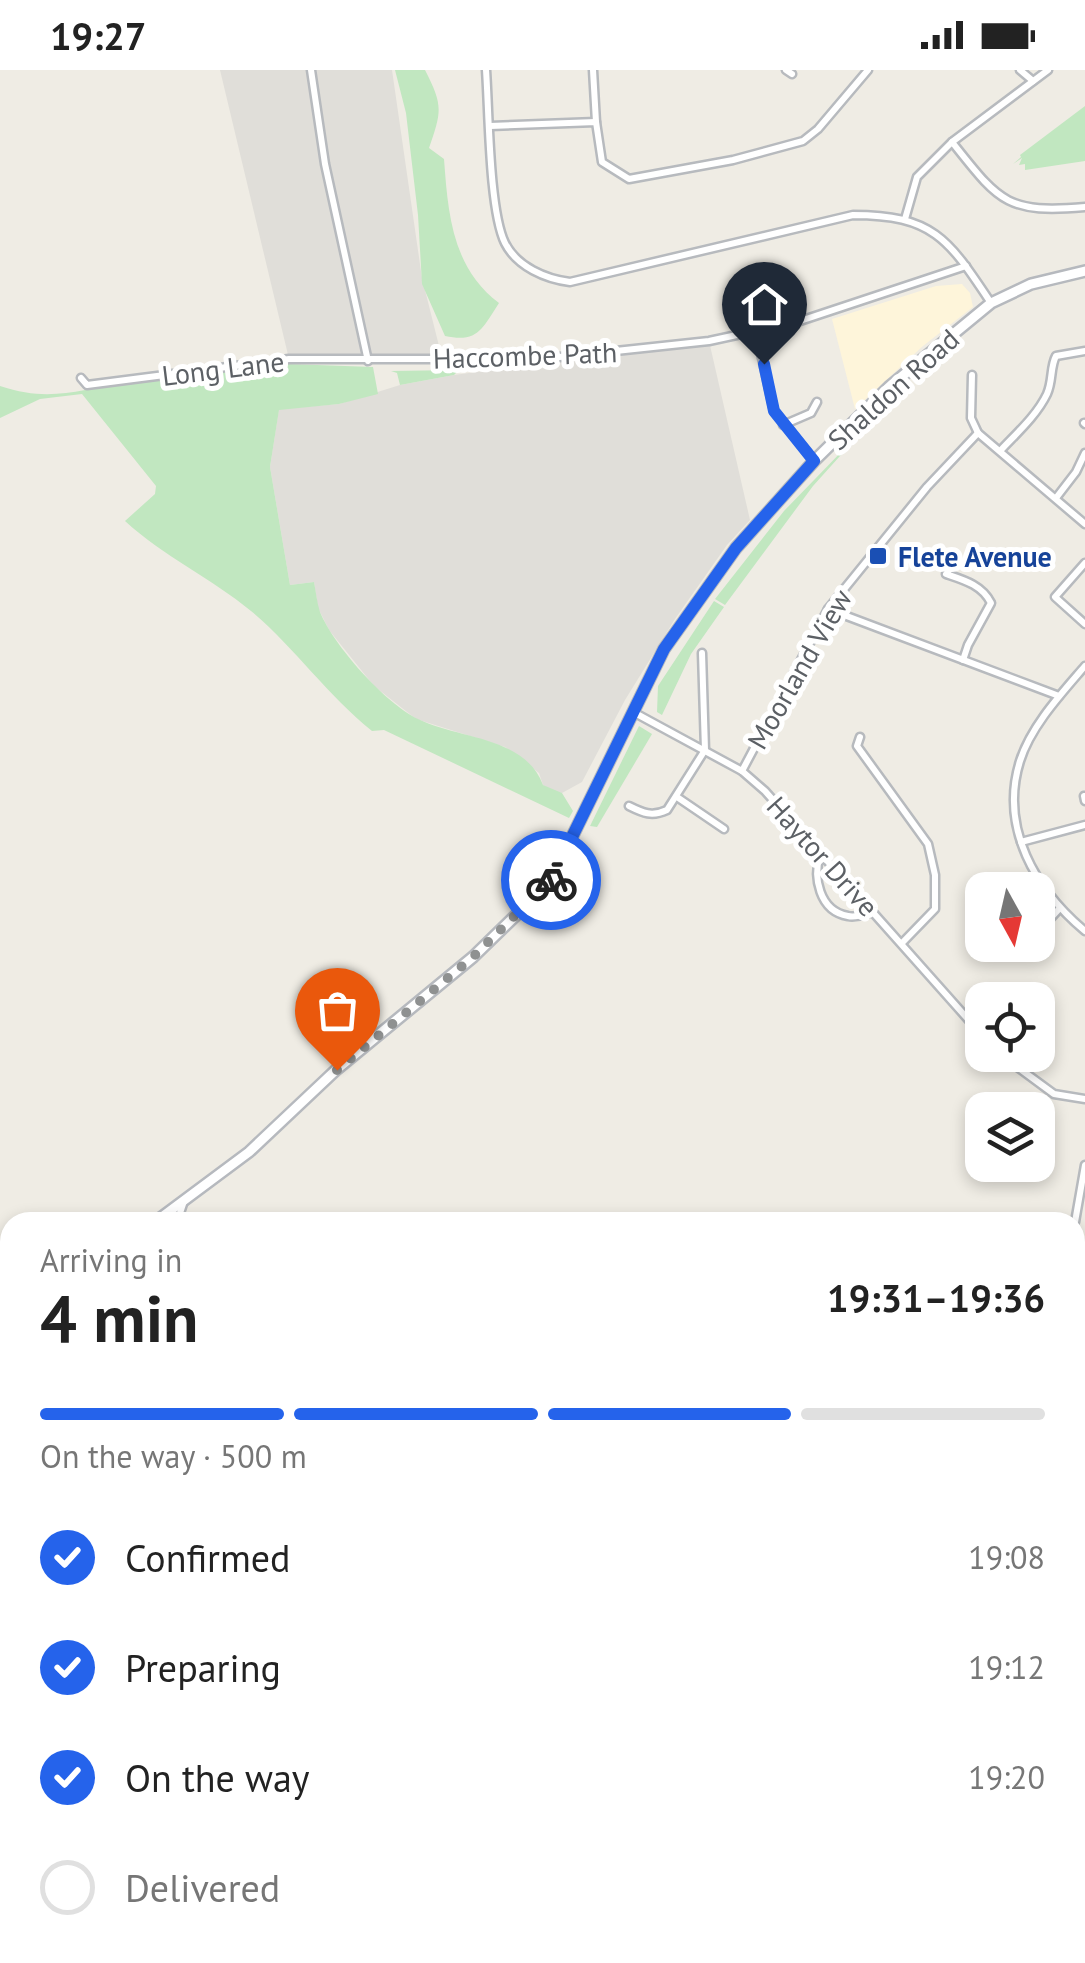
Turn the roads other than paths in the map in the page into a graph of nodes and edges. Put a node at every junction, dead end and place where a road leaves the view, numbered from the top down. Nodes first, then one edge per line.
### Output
1 (311, 70) edge
2 (486, 70) edge
3 (593, 70) edge
4 (868, 70) edge
5 (1020, 70) edge
6 (1048, 70) edge
7 (1033, 81) junction
8 (596, 122) junction
9 (490, 126) junction
10 (952, 142) junction
11 (1085, 206) edge
12 (904, 219) junction
13 (966, 266) junction
14 (1085, 271) edge
15 (991, 303) junction
16 (759, 345) dead end
17 (1085, 351) edge
18 (368, 361) junction
19 (972, 375) dead end
20 (81, 378) dead end
21 (817, 402) dead end
22 (783, 425) junction
23 (978, 433) junction
24 (1002, 450) junction
25 (1085, 452) edge
26 (814, 461) junction
27 (1056, 498) junction
28 (1085, 524) edge
29 (1085, 563) edge
30 (954, 564) dead end
31 (828, 609) junction
32 (1085, 624) edge
33 (702, 653) dead end
34 (964, 660) junction
35 (1085, 666) edge
36 (1059, 696) junction
37 (635, 713) junction
38 (860, 737) dead end
39 (705, 750) junction
40 (742, 771) junction
41 (677, 797) junction
42 (629, 806) dead end
43 (1085, 825) edge
44 (724, 828) dead end
45 (1020, 842) junction
46 (820, 854) junction
47 (1059, 909) junction
48 (873, 912) junction
49 (1055, 913) edge
50 (1085, 931) edge
51 (903, 942) junction
52 (965, 1015) edge
53 (1024, 1072) edge
54 (1085, 1099) edge
55 (1085, 1166) edge
56 (1082, 1196) edge
57 (184, 1201) junction
58 (170, 1212) edge
59 (180, 1212) edge

1 - 18 street
2 - 9 street
3 - 8 street
4 - 8 street
5 - 7 street
6 - 7 street
7 - 10 street
8 - 9 street
9 - 12 street
10 - 11 street
10 - 12 street
12 - 13 street
13 - 15 street
13 - 18 street, Haccombe Path
14 - 15 street, Shaldon Road
15 - 26 street, Shaldon Road
16 - 22 street
17 - 24 street
18 - 20 street, Long Lane
19 - 23 street
21 - 22 street
22 - 26 street
23 - 24 street
23 - 31 street, Moorland View
24 - 27 street
25 - 27 street
26 - 37 street, Shaldon Road
27 - 28 street
29 - 32 street
30 - 34 street
31 - 34 street
31 - 40 street, Moorland View
33 - 39 street
34 - 36 street
35 - 36 street
36 - 45 street
37 - 39 street, Haytor Drive
37 - 57 street, Shaldon Road
38 - 51 street
39 - 40 street, Haytor Drive
39 - 41 street
40 - 46 street, Haytor Drive
41 - 42 street
41 - 44 street
43 - 45 street
45 - 47 street
46 - 48 street, Haytor Drive
46 - 48 street
47 - 49 street
47 - 50 street
48 - 51 street, Haytor Drive
51 - 52 street, Haytor Drive
53 - 54 street
55 - 56 street
57 - 58 street, Shaldon Road
57 - 59 street

